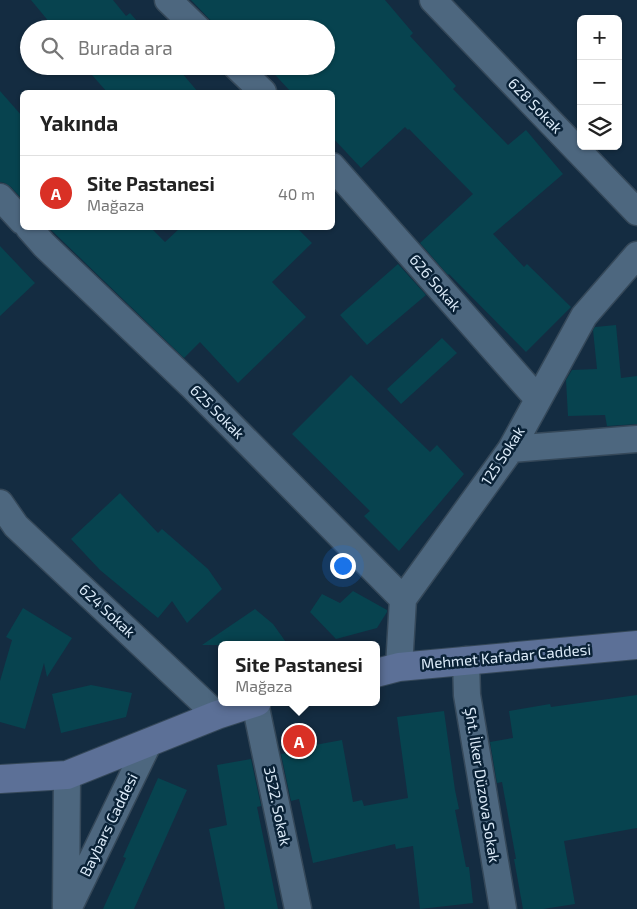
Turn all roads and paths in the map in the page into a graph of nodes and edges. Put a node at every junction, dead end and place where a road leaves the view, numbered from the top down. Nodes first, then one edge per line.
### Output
1 (168, 0) edge
2 (432, 0) edge
3 (189, 20) edge
4 (246, 75) edge
5 (262, 90) edge
6 (335, 169) edge
7 (0, 196) edge
8 (637, 212) edge
9 (20, 219) edge
10 (31, 230) edge
11 (637, 255) edge
12 (538, 399) junction
13 (637, 439) edge
14 (511, 449) junction
15 (0, 503) edge
16 (403, 599) junction
17 (637, 644) edge
18 (466, 660) junction
19 (388, 670) edge
20 (244, 706) edge
21 (257, 706) edge
22 (217, 715) junction
23 (149, 742) junction
24 (66, 775) junction
25 (0, 779) edge
26 (67, 909) edge
27 (298, 909) edge
28 (503, 909) edge

1 - 3 street
2 - 8 street, 628 Sokak
4 - 5 street
6 - 12 street, 626 Sokak
7 - 9 street
10 - 16 street, 625 Sokak
11 - 12 street, 125 Sokak
12 - 14 street, 125 Sokak
13 - 14 street
14 - 16 street, 125 Sokak
15 - 22 street, 624 Sokak
16 - 19 street
17 - 18 main road, Mehmet Kafadar Caddesi
18 - 19 main road, Mehmet Kafadar Caddesi
18 - 28 street, Şht. İlker Düzova Sokak
20 - 22 main road
21 - 27 street, 3522. Sokak
22 - 23 main road
23 - 24 main road
23 - 26 street, Baybars Caddesi
24 - 25 main road
24 - 26 street, Baybars Caddesi

